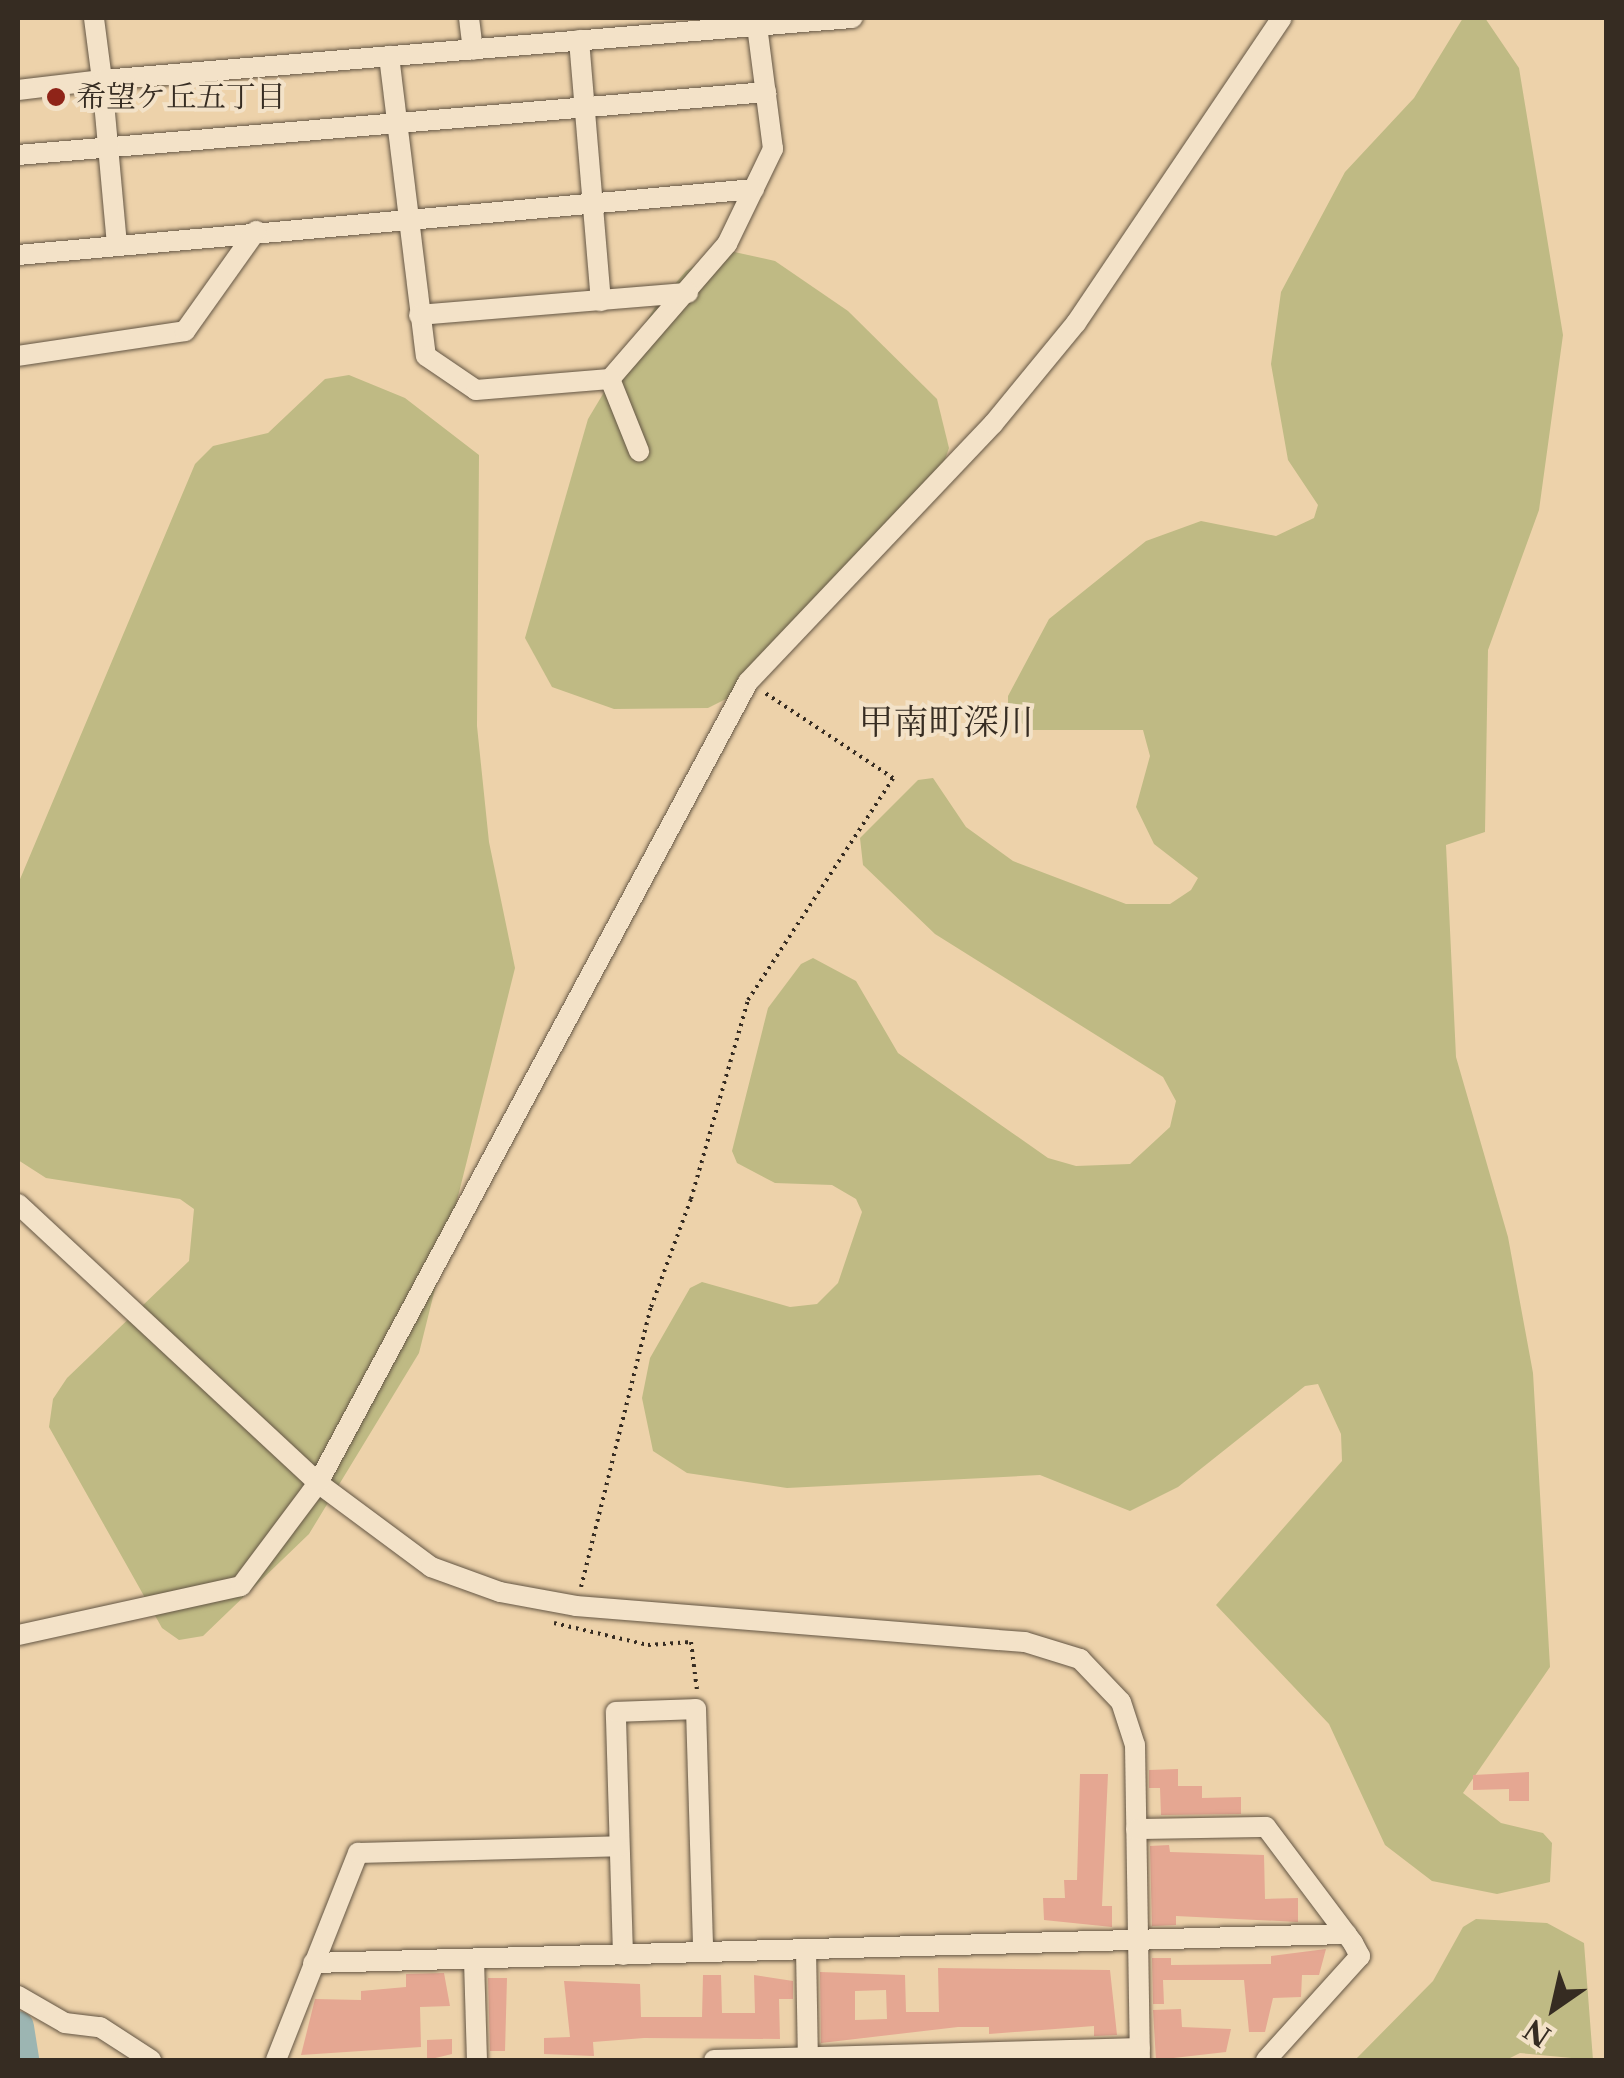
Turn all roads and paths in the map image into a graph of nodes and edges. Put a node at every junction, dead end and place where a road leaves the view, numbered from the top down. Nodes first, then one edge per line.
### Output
1 (94, 18) edge
2 (469, 18) edge
3 (852, 18) edge
4 (1282, 18) edge
5 (816, 19) edge
6 (757, 25) junction
7 (579, 40) junction
8 (473, 50) junction
9 (389, 56) junction
10 (102, 80) junction
11 (18, 90) edge
12 (766, 92) junction
13 (585, 107) junction
14 (396, 122) junction
15 (106, 143) junction
16 (18, 154) edge
17 (754, 189) junction
18 (593, 203) junction
19 (410, 219) junction
20 (256, 231) junction
21 (118, 245) junction
22 (18, 256) edge
23 (688, 292) junction
24 (601, 300) junction
25 (419, 315) junction
26 (18, 356) edge
27 (610, 379) junction
28 (639, 450) dead end
29 (748, 682) junction
30 (18, 1204) edge
31 (318, 1482) junction
32 (576, 1606) junction
33 (550, 1622) dead end
34 (18, 1635) edge
35 (696, 1710) junction
36 (1136, 1829) junction
37 (619, 1846) junction
38 (1348, 1934) junction
39 (1139, 1940) junction
40 (806, 1949) junction
41 (702, 1952) junction
42 (623, 1954) junction
43 (474, 1960) junction
44 (313, 1963) junction
45 (18, 1996) edge
46 (1140, 2054) edge
47 (808, 2059) edge
48 (151, 2060) edge
49 (276, 2060) edge
50 (477, 2060) edge
51 (714, 2060) edge
52 (1266, 2060) edge

1 - 10 street
2 - 8 street
3 - 5 street
4 - 29 street
5 - 6 street
6 - 7 street
6 - 12 street
7 - 8 street
7 - 13 street
8 - 9 street
9 - 10 street
9 - 14 street
10 - 11 street
10 - 15 street
12 - 13 street
12 - 17 street
13 - 14 street
13 - 18 street
14 - 15 street
14 - 19 street
15 - 16 street
15 - 21 street
17 - 18 street
17 - 23 street
18 - 19 street
18 - 24 street
19 - 20 street
19 - 25 street
20 - 21 street
20 - 26 street
21 - 22 street
23 - 24 street
23 - 27 street
24 - 25 street
25 - 27 street
27 - 28 street
29 - 31 street
29 - 32 path
30 - 31 street
31 - 32 street
31 - 34 street
32 - 36 street
33 - 35 path
35 - 37 street
35 - 41 street
36 - 38 street
36 - 39 street
37 - 42 street
37 - 44 street
38 - 39 street
38 - 52 street
39 - 40 street
39 - 46 street
40 - 41 street
40 - 47 street
41 - 42 street
42 - 43 street
43 - 44 street
43 - 50 street
44 - 49 street
45 - 48 street
46 - 47 street
47 - 51 street

